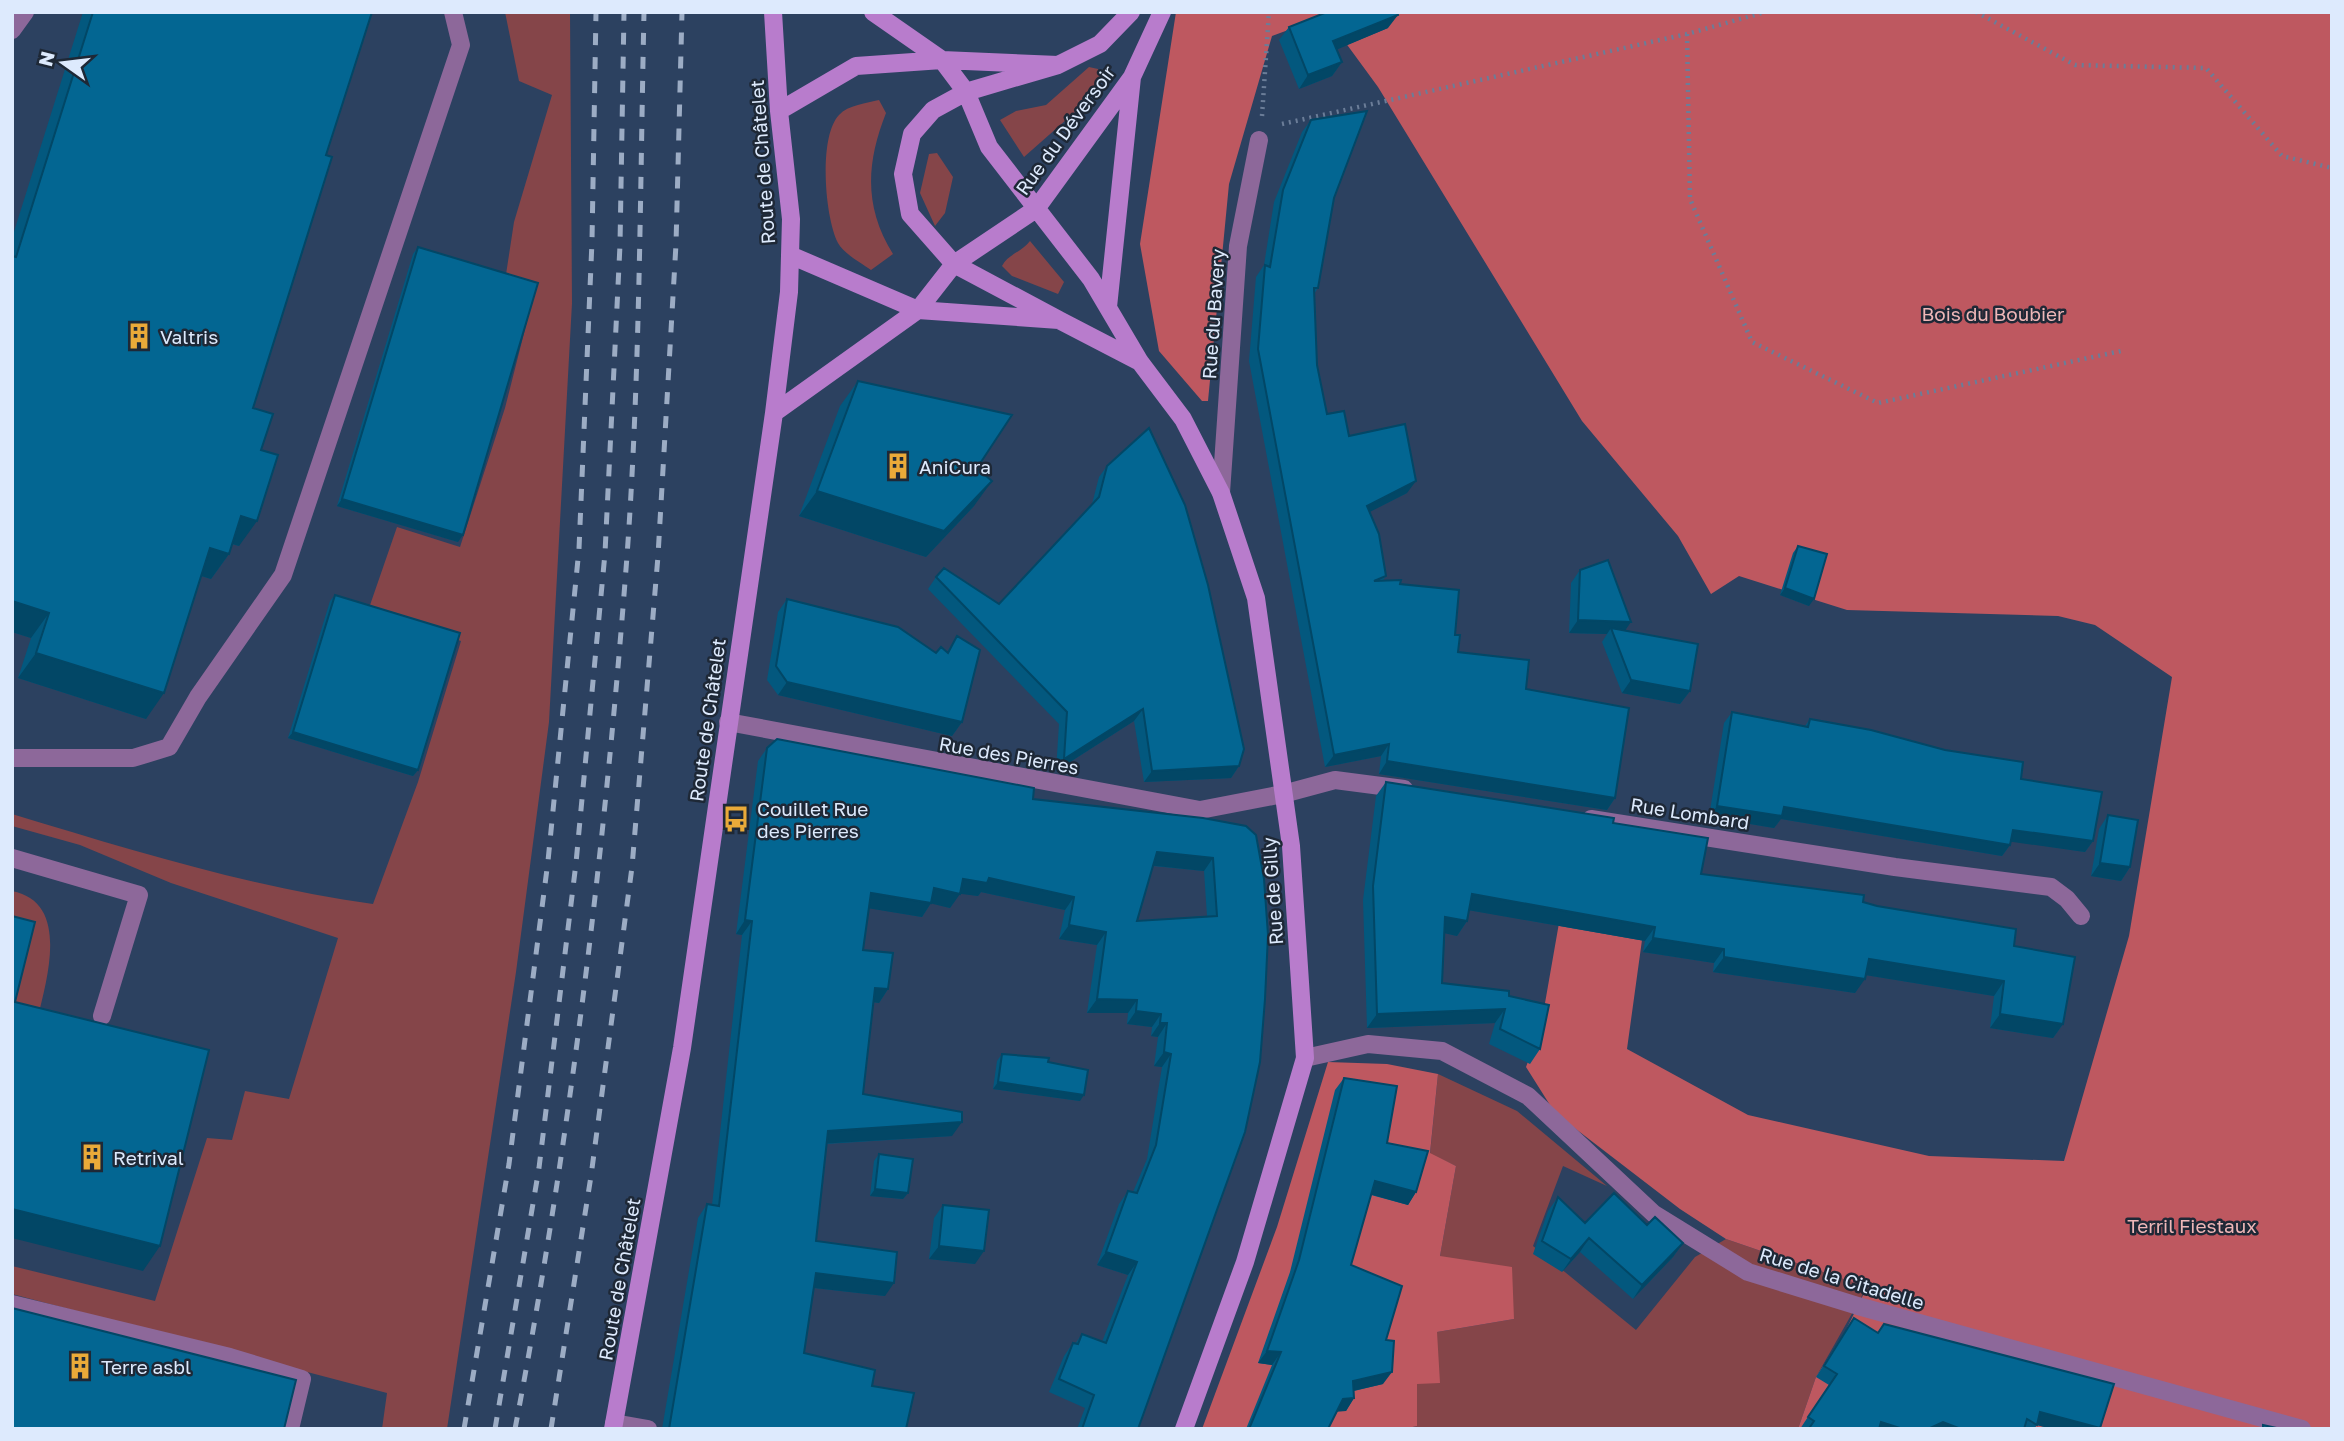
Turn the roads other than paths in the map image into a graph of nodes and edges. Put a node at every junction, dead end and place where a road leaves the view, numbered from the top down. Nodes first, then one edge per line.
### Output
1 (25, 12) edge
2 (453, 12) edge
3 (773, 12) edge
4 (873, 12) edge
5 (1132, 12) edge
6 (1162, 12) edge
7 (12, 30) edge
8 (942, 60) junction
9 (1058, 65) junction
10 (1132, 76) junction
11 (966, 92) junction
12 (779, 111) junction
13 (1259, 134) road end
14 (1036, 209) junction
15 (790, 256) junction
16 (954, 264) junction
17 (1108, 307) junction
18 (918, 310) junction
19 (1059, 320) junction
20 (1140, 362) junction
21 (775, 413) junction
22 (1221, 493) junction
23 (728, 722) junction
24 (12, 758) edge
25 (1427, 793) edge
26 (1283, 794) junction
27 (1579, 817) edge
28 (12, 858) edge
29 (2081, 916) dead end
30 (102, 1016) dead end
31 (1305, 1058) junction
32 (12, 1304) edge
33 (614, 1426) edge
34 (290, 1429) edge
35 (648, 1429) edge
36 (1184, 1429) edge
37 (2302, 1429) edge

1 - 7 street
2 - 24 street
3 - 12 main road, Route de Châtelet
4 - 8 main road
5 - 9 main road, Rue du Déversoir
6 - 10 main road, Rue du Déversoir
8 - 9 main road, Rue du Déversoir
8 - 11 main road, Rue de Gilly
8 - 12 main road, Rue du Déversoir
9 - 11 main road
10 - 14 main road, Rue du Déversoir
10 - 17 main road
11 - 14 main road, Rue de Gilly
11 - 16 main road
12 - 15 main road, Route de Châtelet
13 - 22 street, Rue du Bavery
14 - 16 main road, Rue du Déversoir
14 - 17 main road, Rue de Gilly
15 - 18 main road
15 - 21 main road, Route de Châtelet
16 - 18 main road, Rue du Déversoir
16 - 19 main road
17 - 20 main road, Rue de Gilly
18 - 19 main road
18 - 21 main road, Rue du Déversoir
19 - 20 main road
20 - 22 main road, Rue de Gilly
21 - 23 main road, Route de Châtelet
22 - 26 main road, Rue de Gilly
23 - 26 street, Rue des Pierres
23 - 33 main road, Route de Châtelet
25 - 26 street
26 - 31 main road, Rue de Gilly
27 - 29 street, Rue Lombard
28 - 30 street
31 - 36 main road, Rue de Gilly
31 - 37 street, Rue de la Citadelle
32 - 34 street
33 - 35 street

